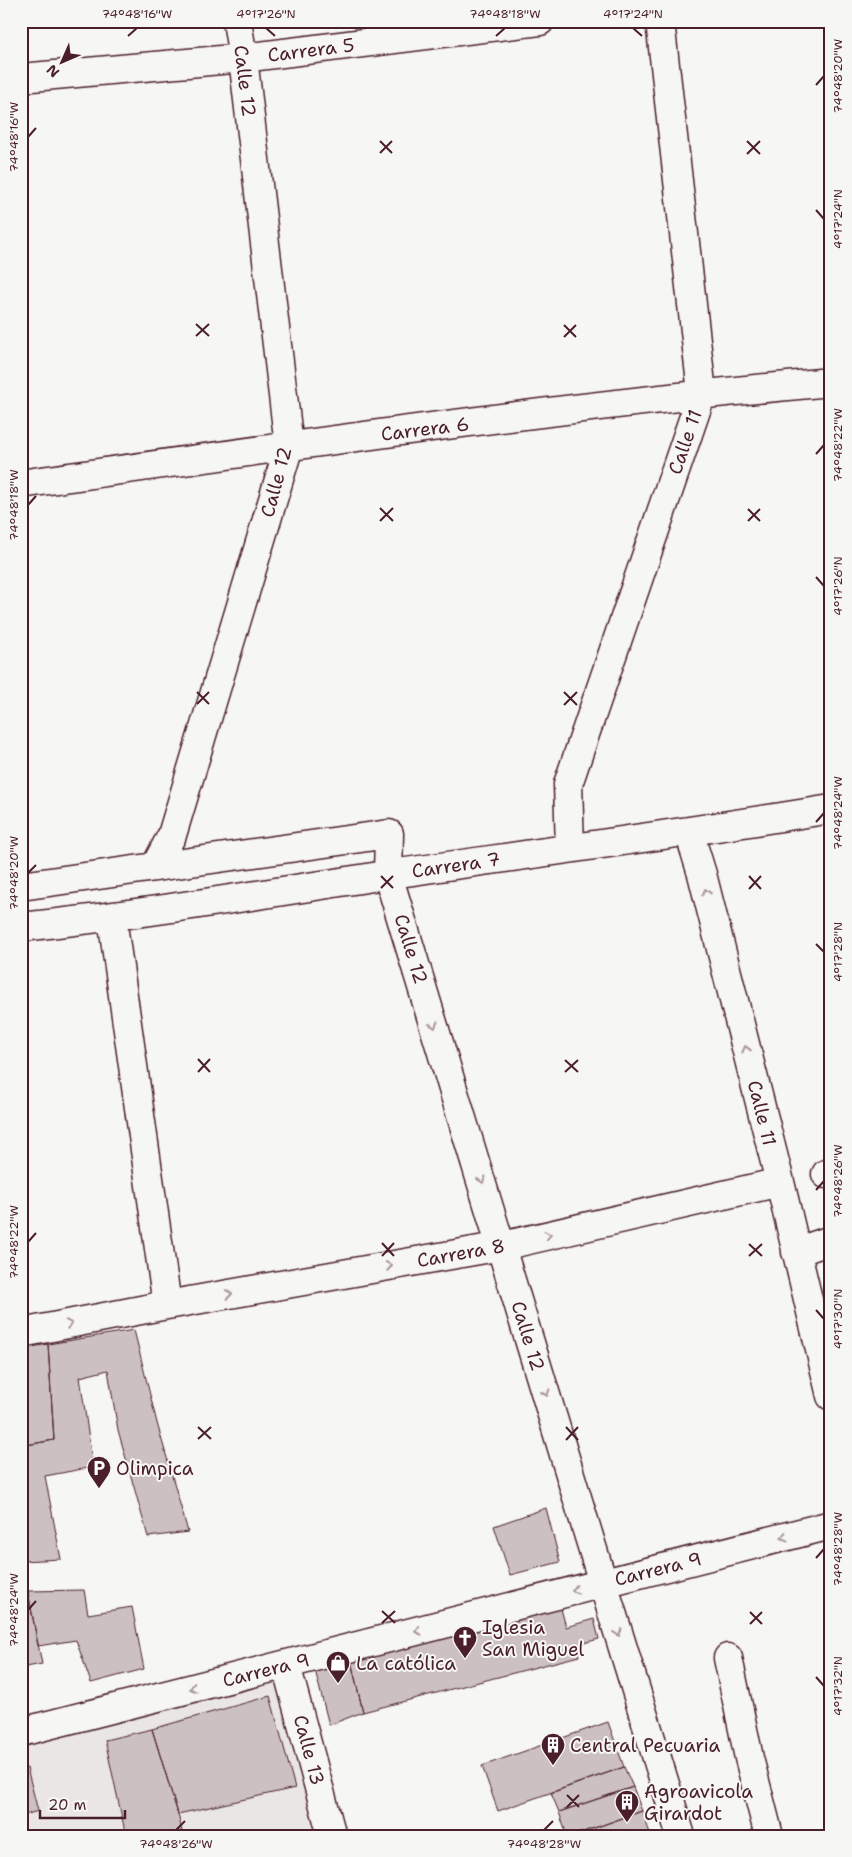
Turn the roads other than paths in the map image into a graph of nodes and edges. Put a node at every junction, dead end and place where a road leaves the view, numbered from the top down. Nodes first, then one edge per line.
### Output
1 (237, 21) edge
2 (540, 21) edge
3 (660, 21) edge
4 (243, 58) junction
5 (21, 78) edge
6 (831, 382) edge
7 (702, 393) junction
8 (289, 446) junction
9 (21, 484) edge
10 (831, 808) edge
11 (689, 832) junction
12 (570, 848) junction
13 (155, 867) junction
14 (388, 875) junction
15 (21, 886) edge
16 (112, 918) junction
17 (21, 927) edge
18 (780, 1182) junction
19 (831, 1240) edge
20 (502, 1246) junction
21 (796, 1252) junction
22 (167, 1305) junction
23 (21, 1333) edge
24 (831, 1396) edge
25 (831, 1524) edge
26 (604, 1583) junction
27 (728, 1658) dead end
28 (286, 1664) junction
29 (21, 1732) edge
30 (332, 1836) edge
31 (681, 1836) edge
32 (769, 1836) edge

1 - 4 street, Calle 12
2 - 4 street, Carrera 5
3 - 7 street, Calle 11
4 - 5 street, Carrera 5
4 - 8 street, Calle 12
6 - 7 street, Carrera 6
7 - 8 street, Carrera 6
7 - 12 street, Calle 11
8 - 9 street, Carrera 6
8 - 13 street, Calle 12
10 - 11 street, Carrera 7
11 - 12 street, Carrera 7
18 -> 11 street, Calle 11
12 - 14 street, Carrera 7
13 - 14 street, Calle 12
13 - 15 street
14 - 16 street, Carrera 7
14 -> 20 street, Calle 12
16 - 17 street, Carrera 7
16 - 22 street
20 -> 18 street, Carrera 8
18 - 21 street, Calle 11
19 - 21 street
22 -> 20 street, Carrera 8
20 -> 26 street, Calle 12
21 - 24 street, Calle 11
23 -> 22 street, Carrera 8
25 -> 26 street, Carrera 9
26 -> 28 street, Carrera 9
26 -> 31 street, Calle 12
27 - 32 street
28 -> 29 street, Carrera 9
28 - 30 street, Calle 13

